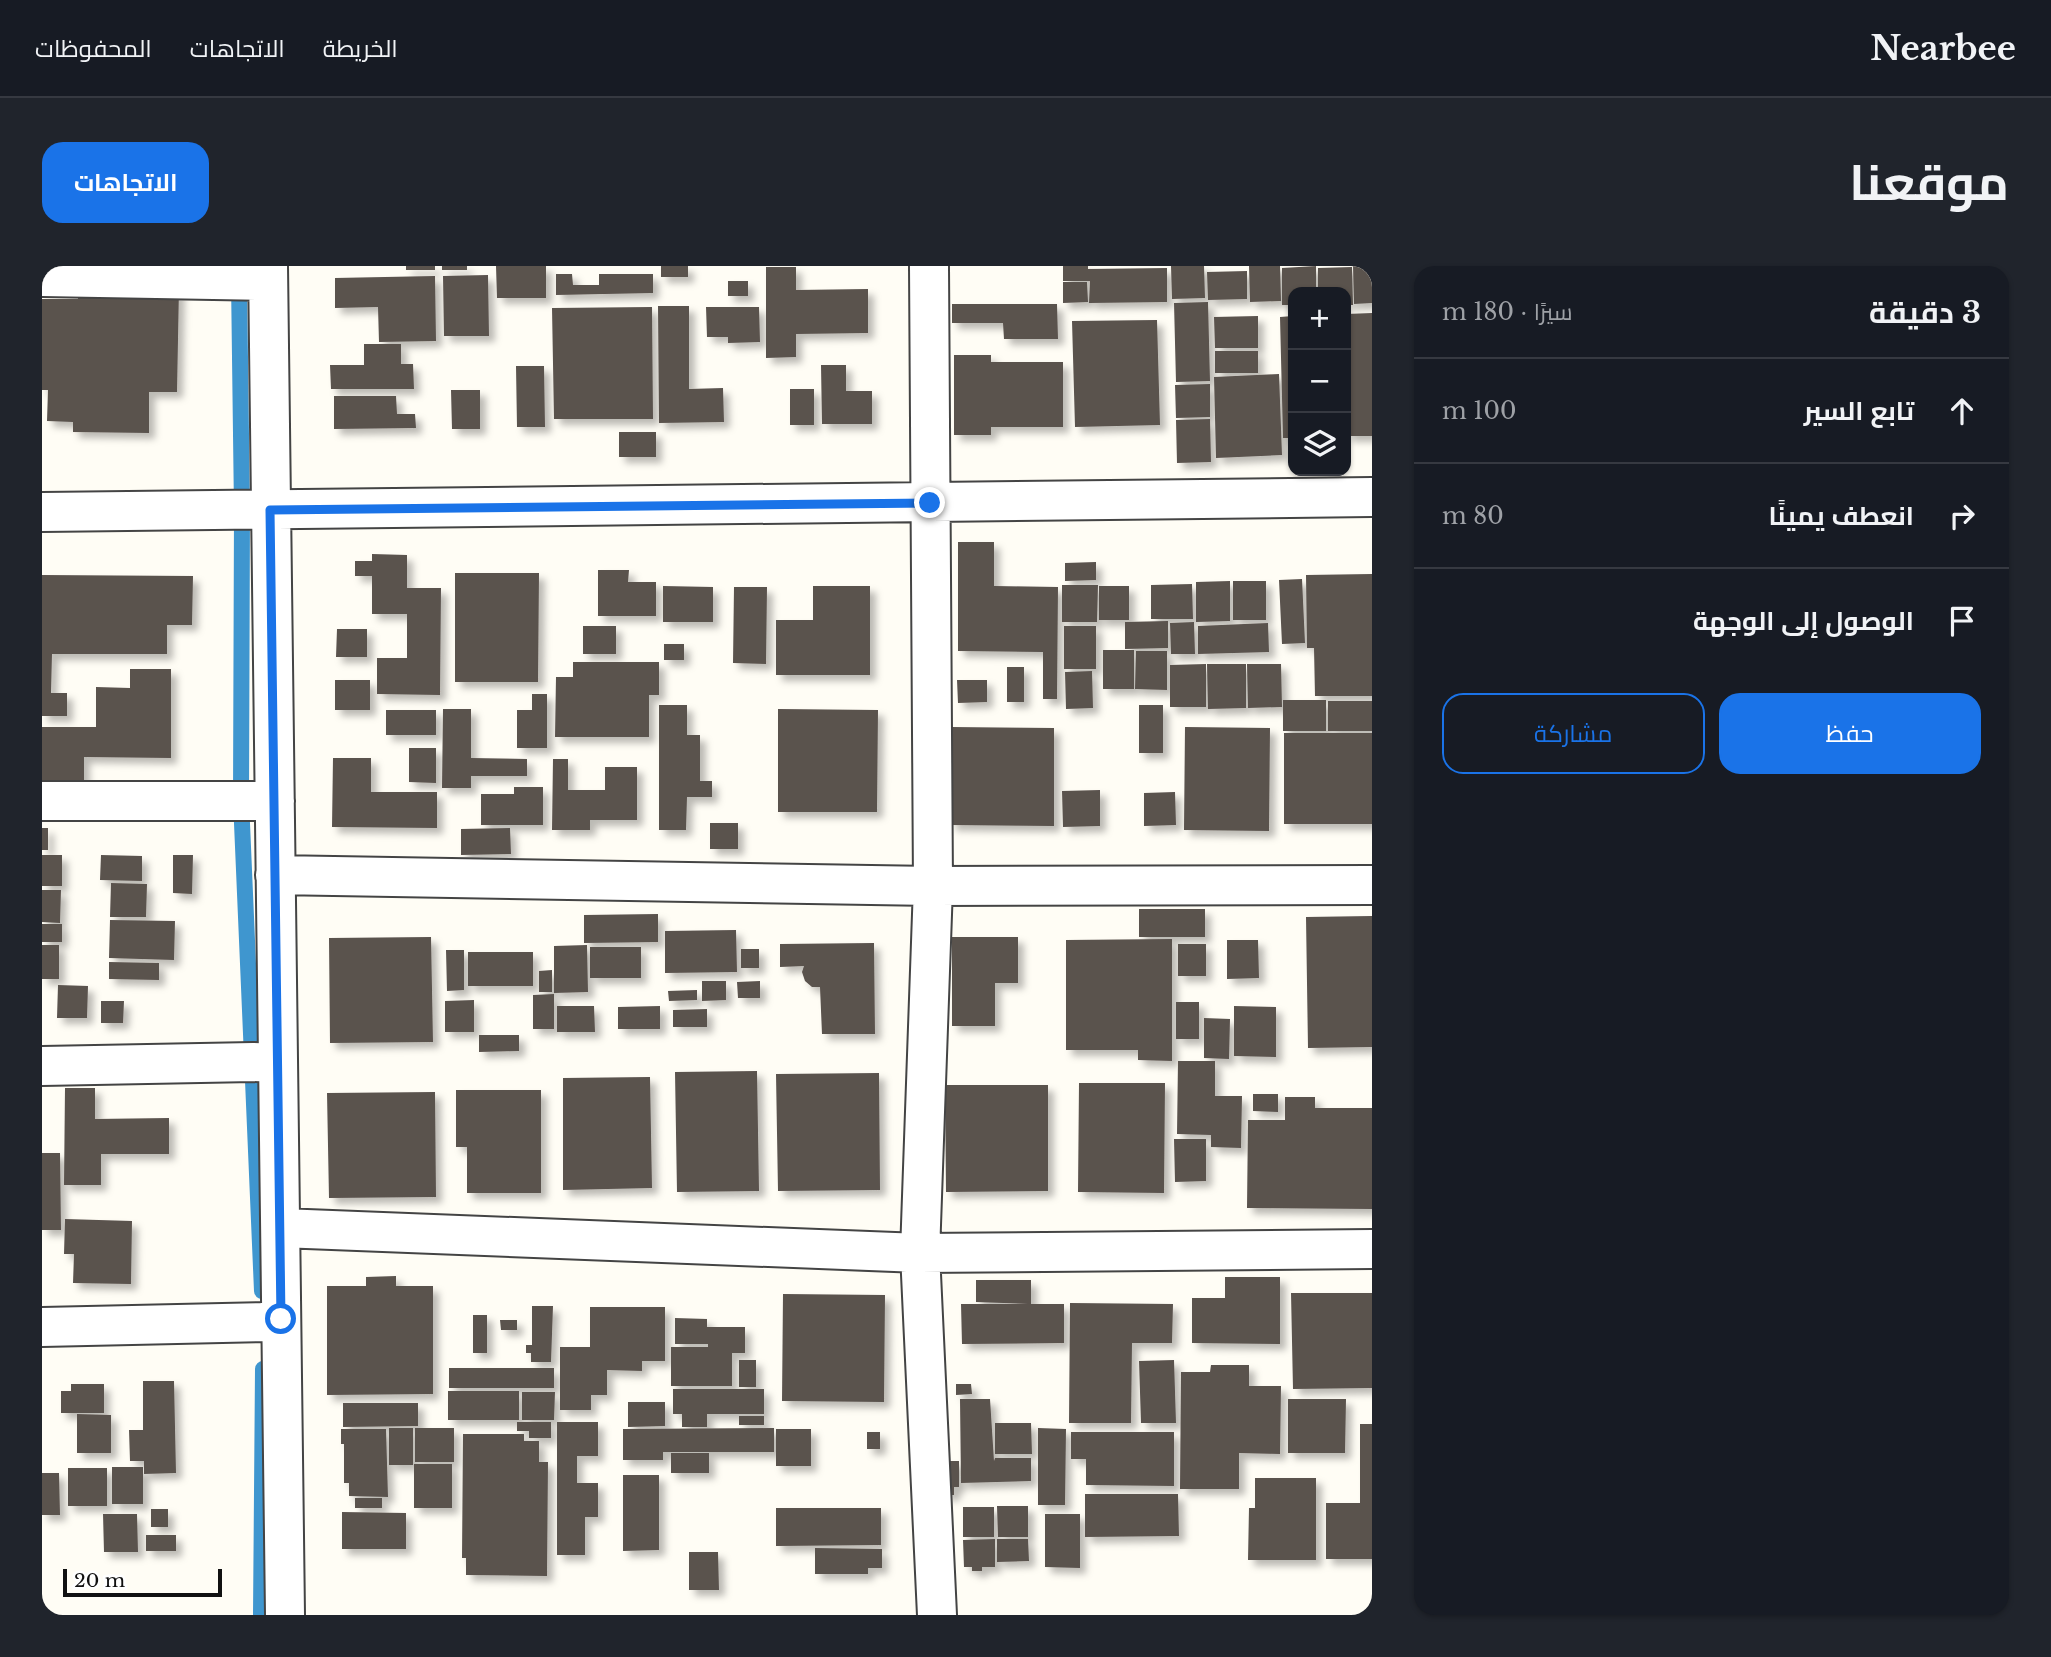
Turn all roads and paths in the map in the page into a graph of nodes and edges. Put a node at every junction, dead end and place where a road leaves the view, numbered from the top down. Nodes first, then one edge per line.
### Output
1 (929, 266) edge
2 (268, 273) edge
3 (42, 277) edge
4 (1372, 497) edge
5 (930, 503) junction
6 (270, 510) junction
7 (42, 512) edge
8 (42, 801) edge
9 (275, 801) junction
10 (275, 875) junction
11 (1372, 885) edge
12 (933, 887) junction
13 (278, 1063) junction
14 (42, 1066) edge
15 (281, 1228) junction
16 (1372, 1249) edge
17 (920, 1253) junction
18 (281, 1319) junction
19 (42, 1326) edge
20 (285, 1615) edge
21 (937, 1615) edge

1 - 5 street
2 - 3 street
2 - 6 street
4 - 5 street
5 - 6 street
5 - 12 street
6 - 7 street
6 - 9 street
8 - 9 street
9 - 10 street
10 - 12 street
10 - 13 street
11 - 12 street
12 - 17 street
13 - 14 street
13 - 15 street
15 - 17 street
15 - 18 street
16 - 17 street
17 - 21 street
18 - 19 street
18 - 20 street

